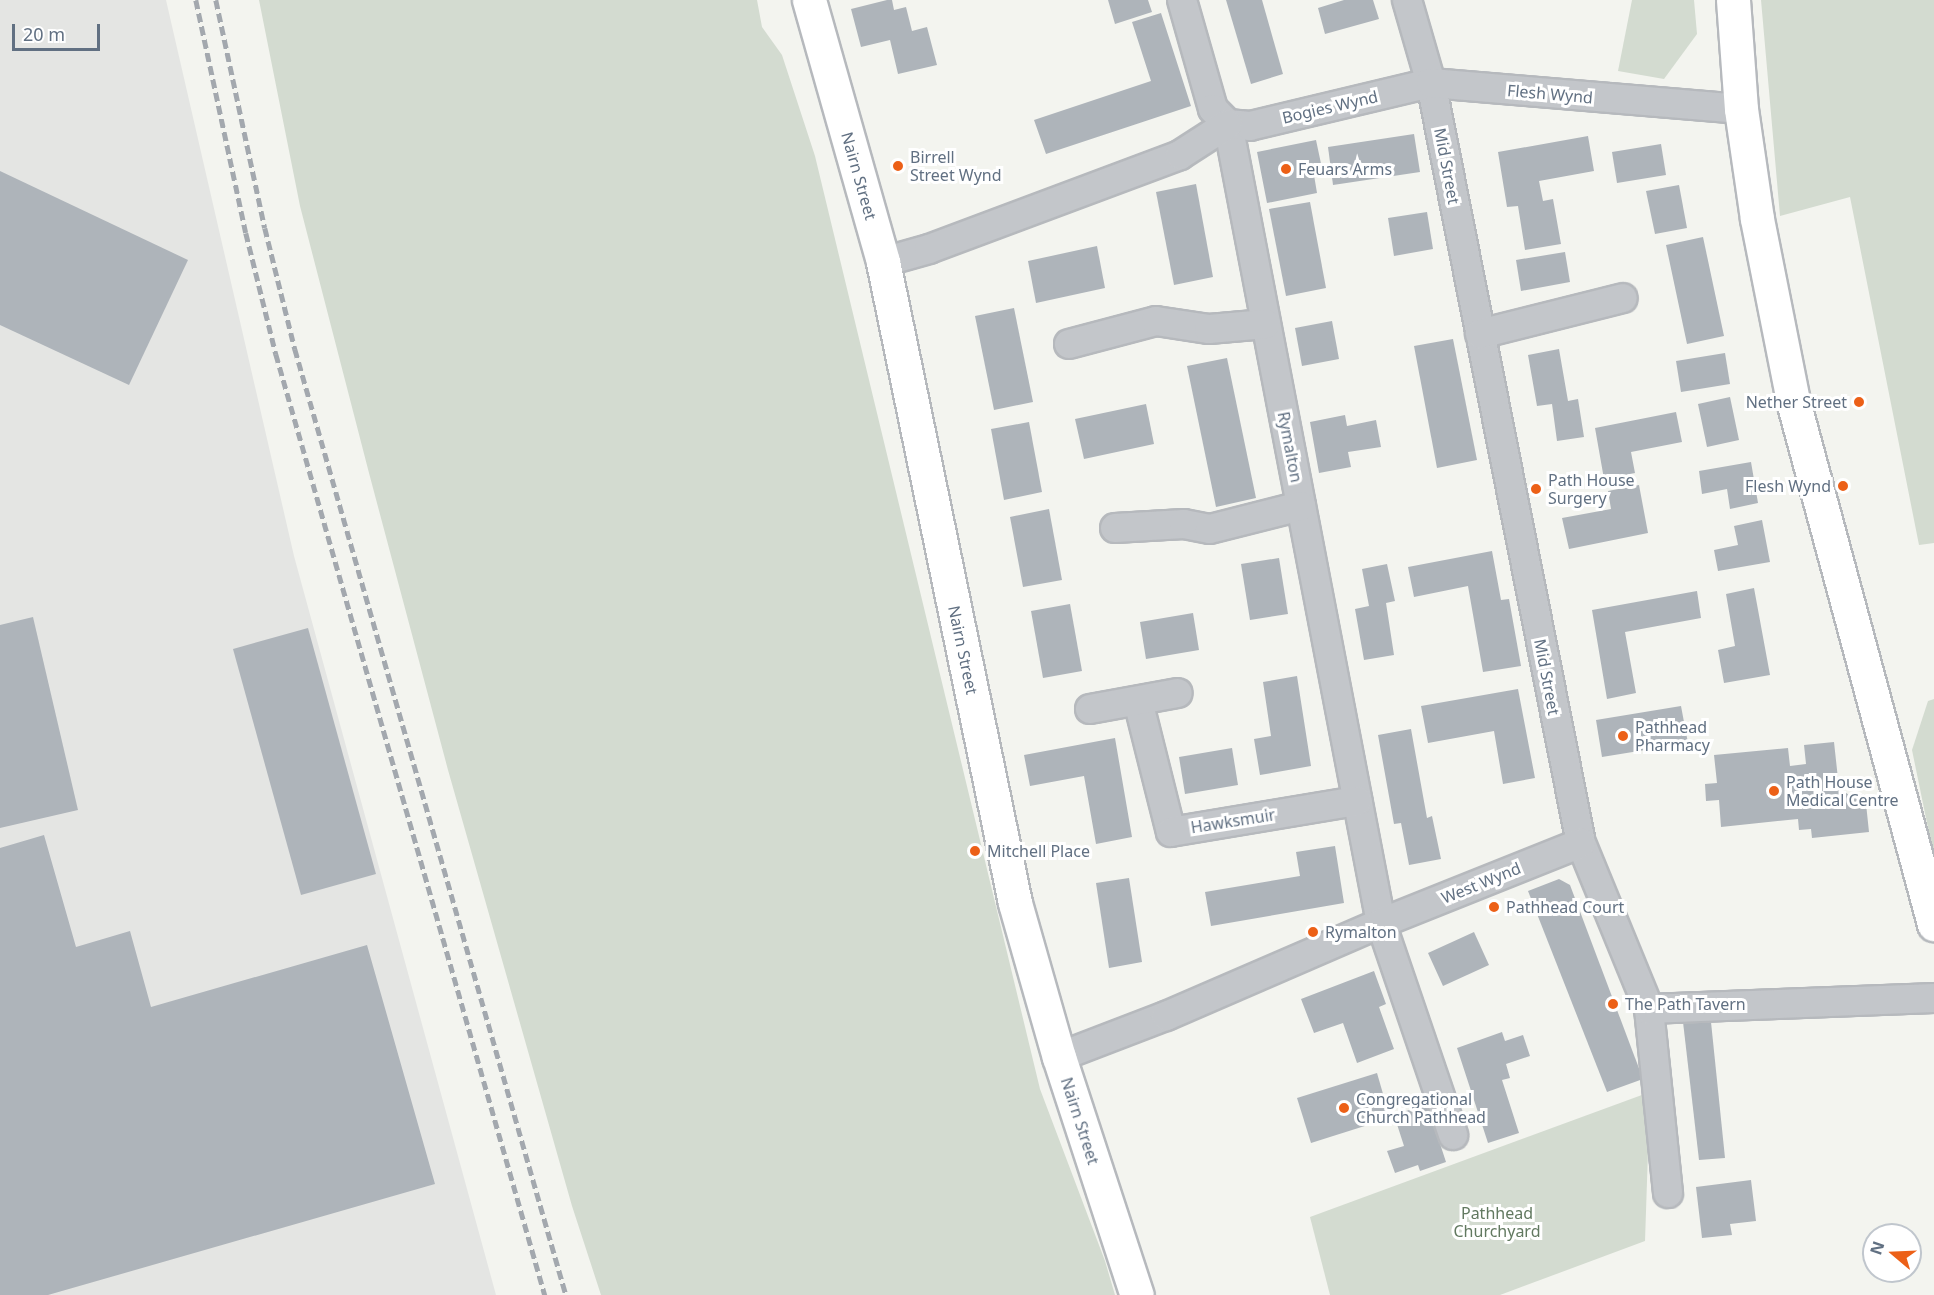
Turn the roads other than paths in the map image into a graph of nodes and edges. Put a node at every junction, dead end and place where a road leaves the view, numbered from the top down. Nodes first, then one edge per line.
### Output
1 (810, 0) edge
2 (1182, 0) edge
3 (1407, 0) edge
4 (1733, 0) edge
5 (1431, 83) junction
6 (1741, 109) junction
7 (1228, 124) junction
8 (883, 262) junction
9 (1623, 298) dead end
10 (1266, 324) junction
11 (1480, 334) junction
12 (1069, 344) dead end
13 (1301, 506) junction
14 (1115, 528) dead end
15 (1178, 693) dead end
16 (1138, 701) junction
17 (1090, 709) dead end
18 (1357, 801) junction
19 (1581, 843) junction
20 (1381, 923) junction
21 (1934, 924) edge
22 (1934, 998) edge
23 (1649, 1009) junction
24 (1059, 1057) junction
25 (1453, 1135) dead end
26 (1668, 1193) dead end
27 (1137, 1295) edge

1 - 8 main road, Nairn Street
2 - 7 street
3 - 5 street, Mid Street
4 - 6 main road
5 - 6 street, Flesh Wynd
5 - 7 street, Bogies Wynd
5 - 11 street, Mid Street
6 - 21 main road
7 - 8 street
7 - 10 street, Rymalton
8 - 24 main road, Nairn Street
9 - 11 street
10 - 12 street
10 - 13 street, Rymalton
11 - 19 street, Mid Street
13 - 14 street
13 - 18 street, Rymalton
15 - 16 street
16 - 17 street
16 - 18 street, Hawksmuir
18 - 20 street, Rymalton
19 - 20 street, West Wynd
19 - 23 street, Mid Street
20 - 24 street
20 - 25 street
22 - 23 street
23 - 26 street, Mid Street
24 - 27 main road, Nairn Street

